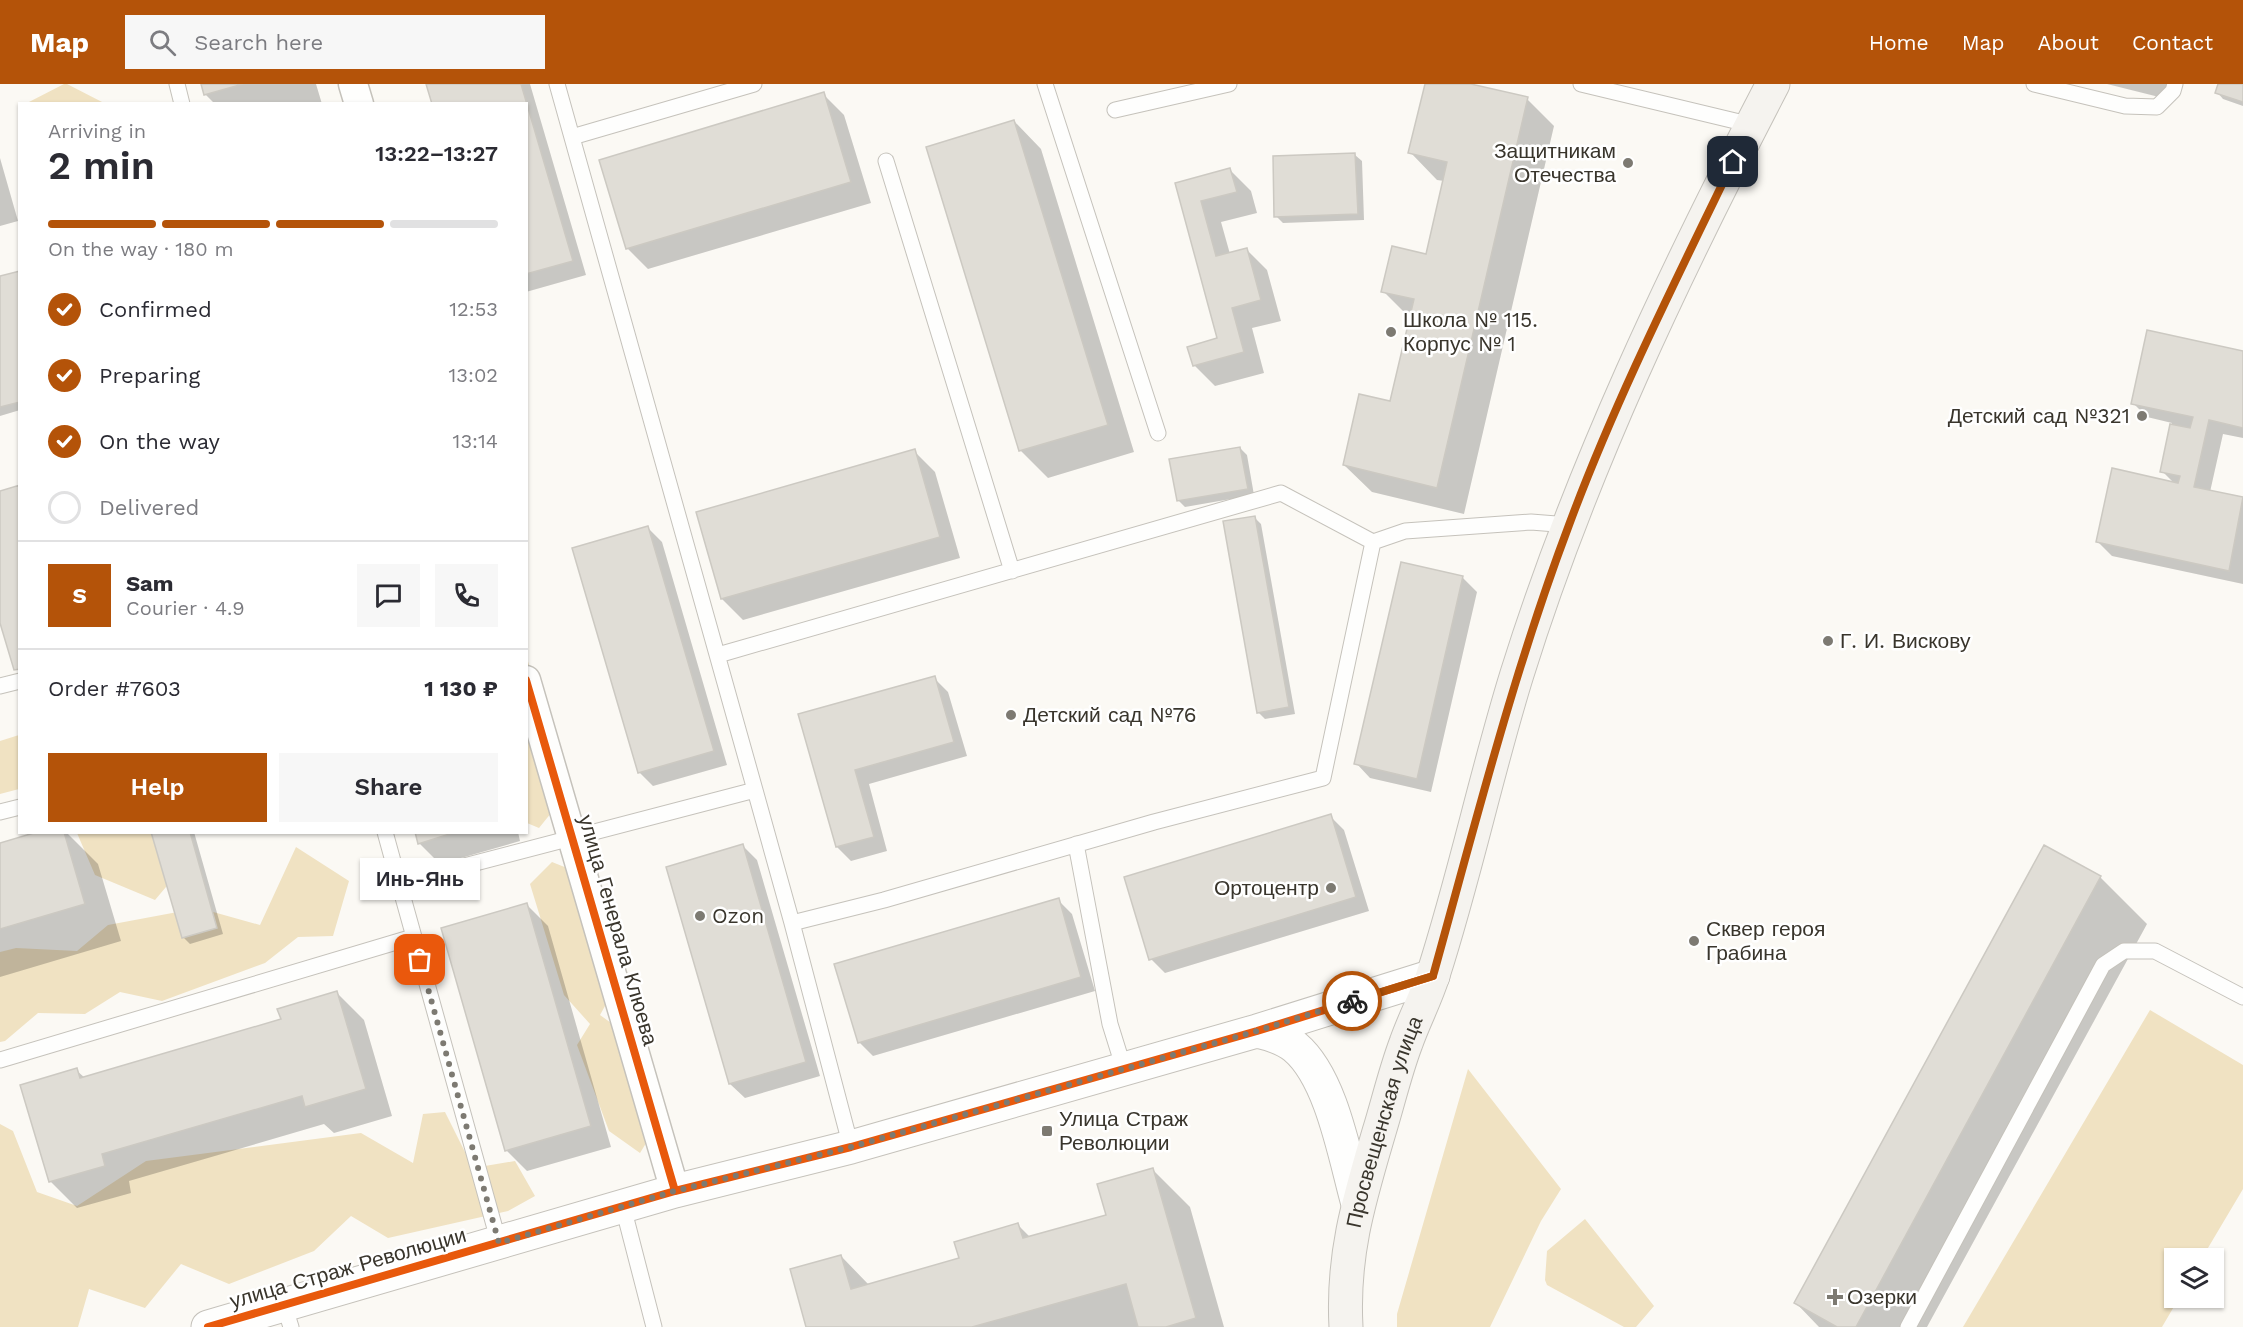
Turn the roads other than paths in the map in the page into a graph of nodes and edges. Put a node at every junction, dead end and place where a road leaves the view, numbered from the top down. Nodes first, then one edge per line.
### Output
1 (177, 84) edge
2 (353, 84) edge
3 (557, 84) edge
4 (754, 84) edge
5 (1045, 84) edge
6 (1229, 84) edge
7 (1581, 84) edge
8 (1773, 84) edge
9 (2034, 84) edge
10 (2175, 84) edge
11 (182, 102) edge
12 (358, 102) edge
13 (1115, 110) dead end
14 (1752, 125) junction
15 (572, 137) junction
16 (886, 161) dead end
17 (1158, 433) dead end
18 (1569, 525) junction
19 (1373, 542) junction
20 (1012, 571) junction
21 (718, 655) junction
22 (18, 684) edge
23 (0, 686) edge
24 (528, 687) edge
25 (755, 790) junction
26 (18, 808) edge
27 (0, 812) edge
28 (386, 834) edge
29 (573, 838) junction
30 (1076, 844) junction
31 (399, 884) junction
32 (792, 923) junction
33 (413, 937) junction
34 (1433, 976) junction
35 (2243, 997) edge
36 (1257, 1031) junction
37 (0, 1060) edge
38 (1124, 1069) junction
39 (851, 1147) junction
40 (675, 1191) junction
41 (1358, 1204) junction
42 (623, 1207) junction
43 (499, 1243) junction
44 (287, 1316) edge
45 (208, 1327) edge
46 (654, 1327) edge
47 (1346, 1327) edge
48 (1908, 1327) edge

1 - 11 lane
2 - 12 street
3 - 15 lane
4 - 15 lane
5 - 17 lane
6 - 13 lane
7 - 14 lane
8 - 14 main road, Просвещенская улица
9 - 10 lane
14 - 18 main road, Просвещенская улица
15 - 21 lane
16 - 20 lane
18 - 19 lane
18 - 34 main road, Просвещенская улица
19 - 20 lane
19 - 30 lane
20 - 21 lane
21 - 25 lane
22 - 23 lane
24 - 29 street, улица Генерала Клюева
25 - 29 lane
25 - 32 lane
26 - 27 lane
28 - 31 lane
29 - 31 lane
29 - 40 street, улица Генерала Клюева
30 - 32 lane
30 - 38 lane
31 - 33 lane
32 - 39 lane
33 - 37 lane
33 - 43 lane
34 - 36 street, улица Страж Революции
34 - 41 main road, Просвещенская улица
35 - 48 lane
36 - 38 street, улица Страж Революции
36 - 41 street
38 - 39 street, улица Страж Революции
39 - 40 street, улица Страж Революции
40 - 42 street, улица Страж Революции
41 - 47 main road, Просвещенская улица
42 - 43 street, улица Страж Революции
42 - 46 lane
43 - 44 street, улица Страж Революции
44 - 45 street, улица Страж Революции

